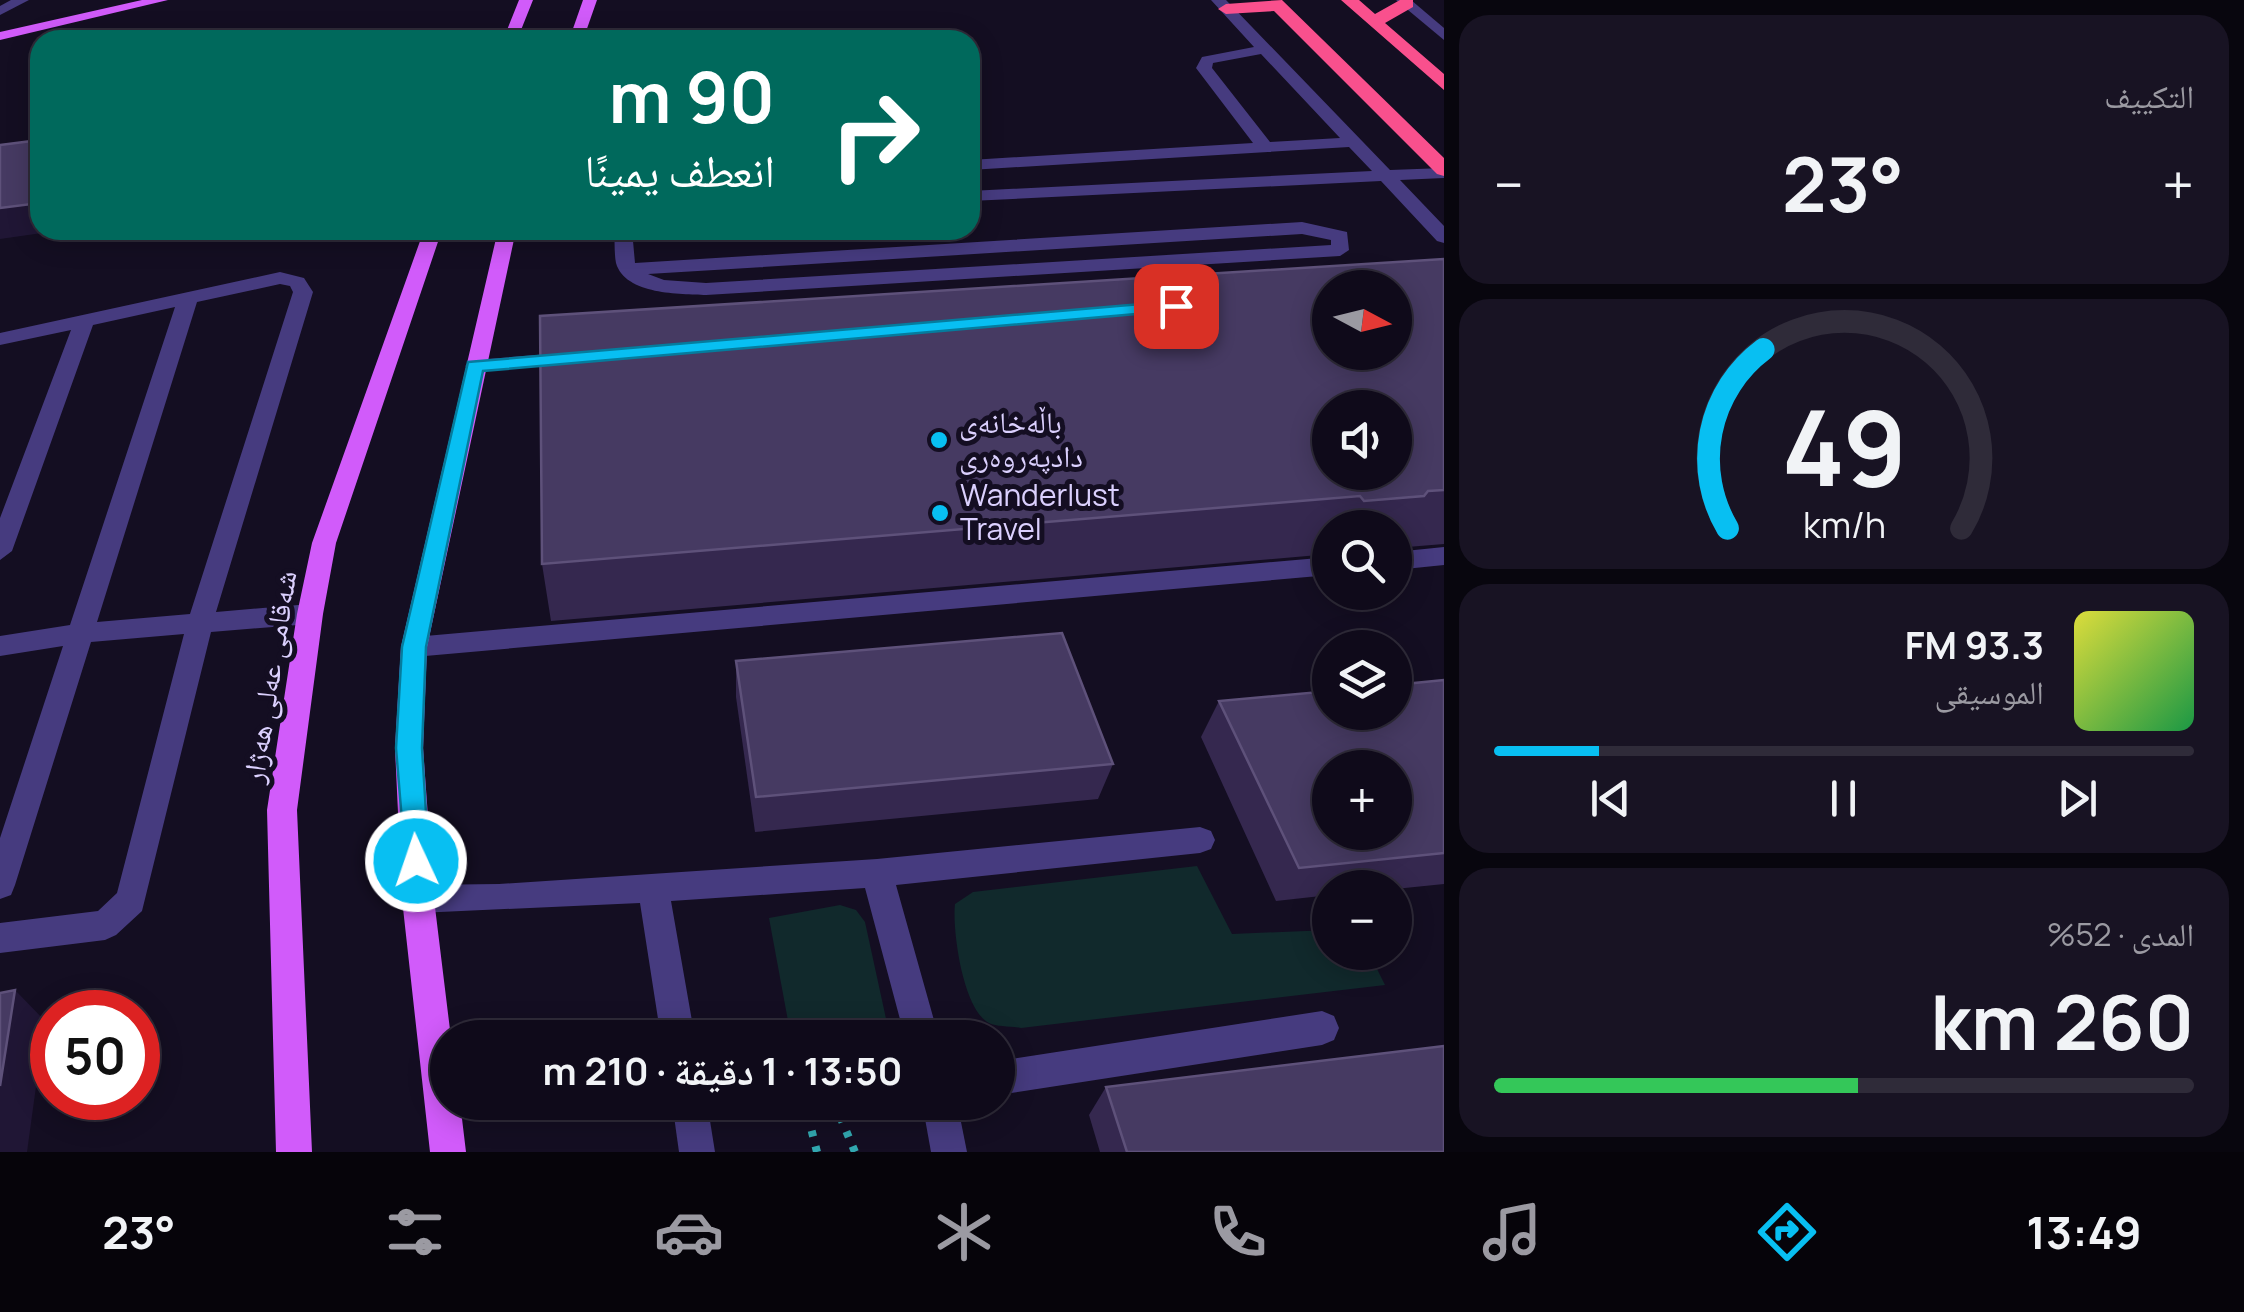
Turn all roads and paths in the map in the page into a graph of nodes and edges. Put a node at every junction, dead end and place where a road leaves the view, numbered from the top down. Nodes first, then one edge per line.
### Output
1 (22, 0) edge
2 (83, 0) edge
3 (161, 0) edge
4 (526, 0) edge
5 (590, 0) edge
6 (1350, 0) edge
7 (1405, 2) edge
8 (1275, 3) edge
9 (1222, 4) edge
10 (0, 11) edge
11 (0, 19) edge
12 (1374, 22) junction
13 (514, 30) edge
14 (580, 30) edge
15 (0, 36) edge
16 (1444, 36) edge
17 (1265, 49) junction
18 (1444, 84) edge
19 (1354, 142) junction
20 (1267, 150) junction
21 (980, 164) edge
22 (1444, 172) edge
23 (1386, 176) junction
24 (980, 196) edge
25 (1444, 237) edge
26 (430, 240) edge
27 (505, 240) edge
28 (624, 240) edge
29 (628, 270) junction
30 (188, 298) junction
31 (84, 321) junction
32 (0, 339) edge
33 (595, 356) edge
34 (475, 366) junction
35 (0, 551) edge
36 (1444, 556) edge
37 (1412, 559) edge
38 (1312, 568) edge
39 (310, 614) junction
40 (200, 623) junction
41 (83, 633) junction
42 (0, 646) edge
43 (414, 647) junction
44 (1200, 840) dead end
45 (877, 873) junction
46 (653, 885) junction
47 (0, 886) edge
48 (418, 899) junction
49 (0, 938) edge
50 (675, 1020) edge
51 (917, 1020) edge
52 (1322, 1028) dead end
53 (1015, 1075) edge
54 (692, 1120) edge
55 (809, 1120) edge
56 (842, 1120) edge
57 (943, 1120) edge
58 (294, 1152) edge
59 (448, 1152) edge
60 (697, 1152) edge
61 (817, 1152) edge
62 (855, 1152) edge
63 (949, 1152) edge

1 - 10 street
2 - 11 main road
3 - 15 main road
4 - 13 main road
5 - 14 main road
6 - 12 highway
7 - 12 highway
7 - 16 street
8 - 9 highway
8 - 22 highway
9 - 17 street
12 - 18 highway
17 - 19 street
17 - 20 street
19 - 20 street
19 - 23 street
20 - 21 street
22 - 23 street
23 - 24 street
23 - 25 street
26 - 39 main road, شەقامی عەلی هەژار
27 - 34 main road
28 - 29 street
29 - 29 street
30 - 31 street
30 - 40 street
30 - 41 street
31 - 32 street
31 - 35 street
33 - 34 street
34 - 43 main road
36 - 37 street
38 - 43 street
39 - 40 street
39 - 58 main road, شەقامی عەلی هەژار
40 - 41 street
40 - 49 street
41 - 42 street
41 - 47 street
43 - 48 main road
44 - 45 street
45 - 46 street
45 - 51 street
46 - 48 street
46 - 50 street
48 - 59 main road
52 - 53 street
54 - 60 street
55 - 61 path
56 - 62 path
57 - 63 street

